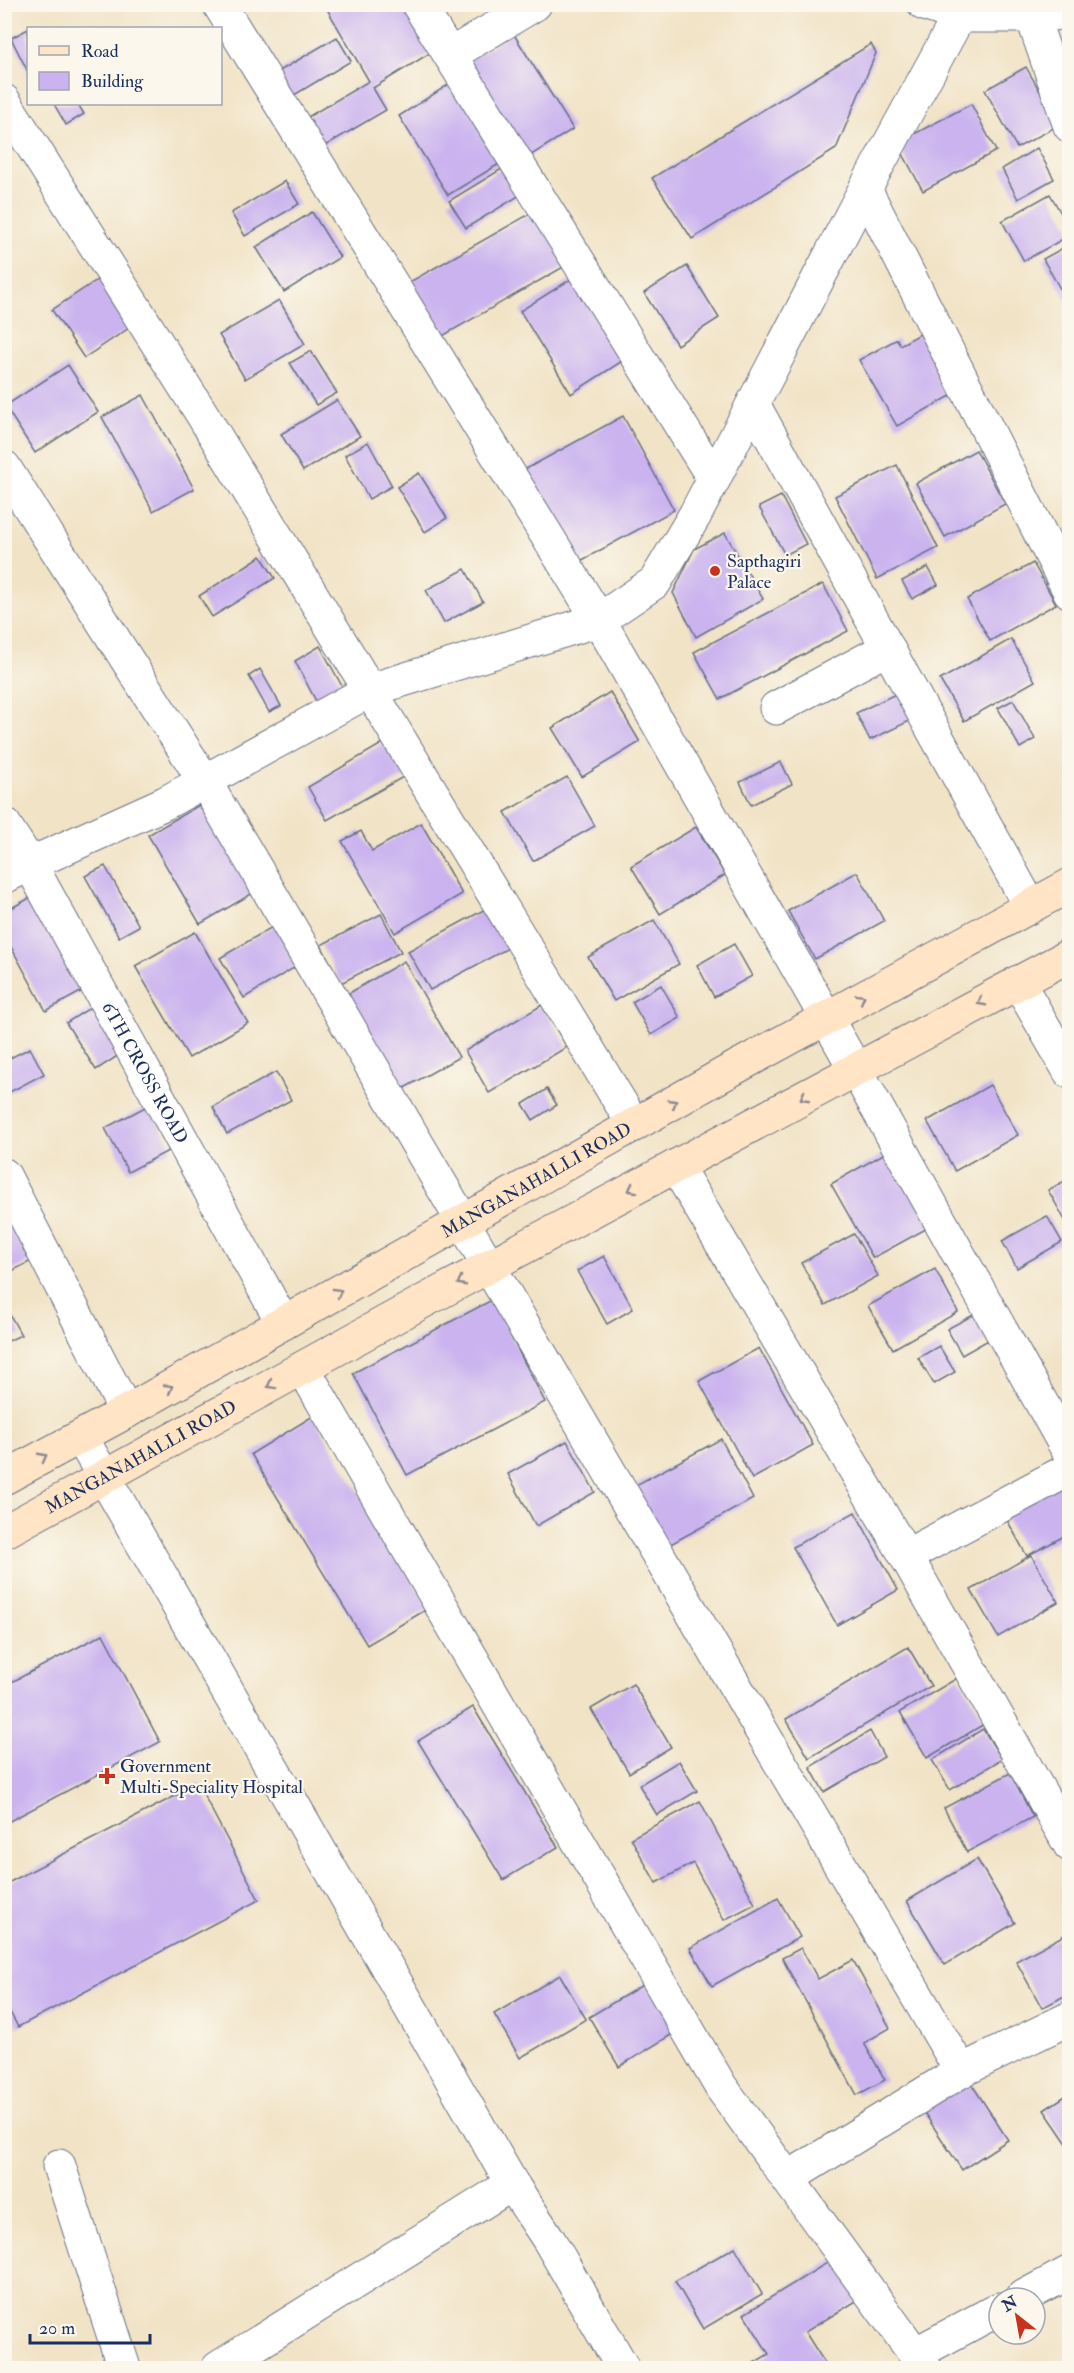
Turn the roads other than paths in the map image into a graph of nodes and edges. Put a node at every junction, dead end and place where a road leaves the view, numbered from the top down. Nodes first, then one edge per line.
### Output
1 (219, 4) edge
2 (418, 4) edge
3 (535, 4) edge
4 (924, 4) edge
5 (1070, 12) edge
6 (959, 16) junction
7 (1032, 16) junction
8 (450, 55) junction
9 (4, 101) edge
10 (1070, 126) edge
11 (865, 189) junction
12 (753, 404) junction
13 (4, 467) edge
14 (714, 479) junction
15 (1070, 592) edge
16 (600, 620) junction
17 (888, 648) junction
18 (370, 690) junction
19 (776, 708) dead end
20 (205, 782) junction
21 (4, 824) edge
22 (17, 871) edge
23 (1070, 885) edge
24 (1030, 906) junction
25 (1070, 955) edge
26 (1018, 982) junction
27 (825, 1018) junction
28 (856, 1070) junction
29 (1070, 1072) edge
30 (634, 1125) junction
31 (676, 1166) junction
32 (4, 1175) edge
33 (463, 1221) junction
34 (489, 1266) junction
35 (283, 1323) junction
36 (303, 1368) junction
37 (126, 1412) junction
38 (81, 1437) junction
39 (1070, 1455) edge
40 (1070, 1469) edge
41 (104, 1477) junction
42 (4, 1478) edge
43 (4, 1532) edge
44 (906, 1556) junction
45 (1070, 1845) edge
46 (1070, 2018) edge
47 (961, 2071) junction
48 (59, 2166) dead end
49 (788, 2178) junction
50 (512, 2184) junction
51 (1070, 2272) edge
52 (1044, 2286) edge
53 (987, 2317) edge
54 (920, 2361) edge
55 (124, 2368) edge
56 (218, 2368) edge
57 (623, 2368) edge

1 - 16 street
2 - 8 street
3 - 8 street
4 - 6 street
5 - 7 street
6 - 7 street
6 - 11 street
7 - 10 street
8 - 14 street
9 - 18 street
11 - 12 street
11 - 15 street
12 - 14 street
12 - 17 street
13 - 20 street
14 - 16 street
16 - 18 street
16 - 27 street
17 - 19 street
17 - 24 street
18 - 20 street
18 - 30 street
20 - 22 street
20 - 33 street
21 - 22 street, 6TH CROSS ROAD
22 - 35 street, 6TH CROSS ROAD
23 - 24 main road, MANGANAHALLI ROAD
27 -> 24 main road, MANGANAHALLI ROAD
25 - 26 main road, MANGANAHALLI ROAD
26 -> 28 main road, MANGANAHALLI ROAD
26 - 29 street
27 - 28 street
30 -> 27 main road, MANGANAHALLI ROAD
28 -> 31 main road, MANGANAHALLI ROAD
28 - 39 street
30 - 33 main road, MANGANAHALLI ROAD
31 -> 34 main road, MANGANAHALLI ROAD
31 - 44 street
32 - 37 street
33 - 34 street
35 -> 33 main road, MANGANAHALLI ROAD
34 -> 36 main road, MANGANAHALLI ROAD
34 - 47 street
37 -> 35 main road, MANGANAHALLI ROAD
36 -> 41 main road, MANGANAHALLI ROAD
36 - 49 street
37 - 38 main road, MANGANAHALLI ROAD
38 - 41 street
42 -> 38 main road, MANGANAHALLI ROAD
40 - 44 street
41 - 43 main road, MANGANAHALLI ROAD
41 - 50 street
44 - 45 street
46 - 47 street
47 - 49 street
48 - 55 street
49 - 54 street
50 - 56 street
50 - 57 street
51 - 52 street
53 - 54 street

